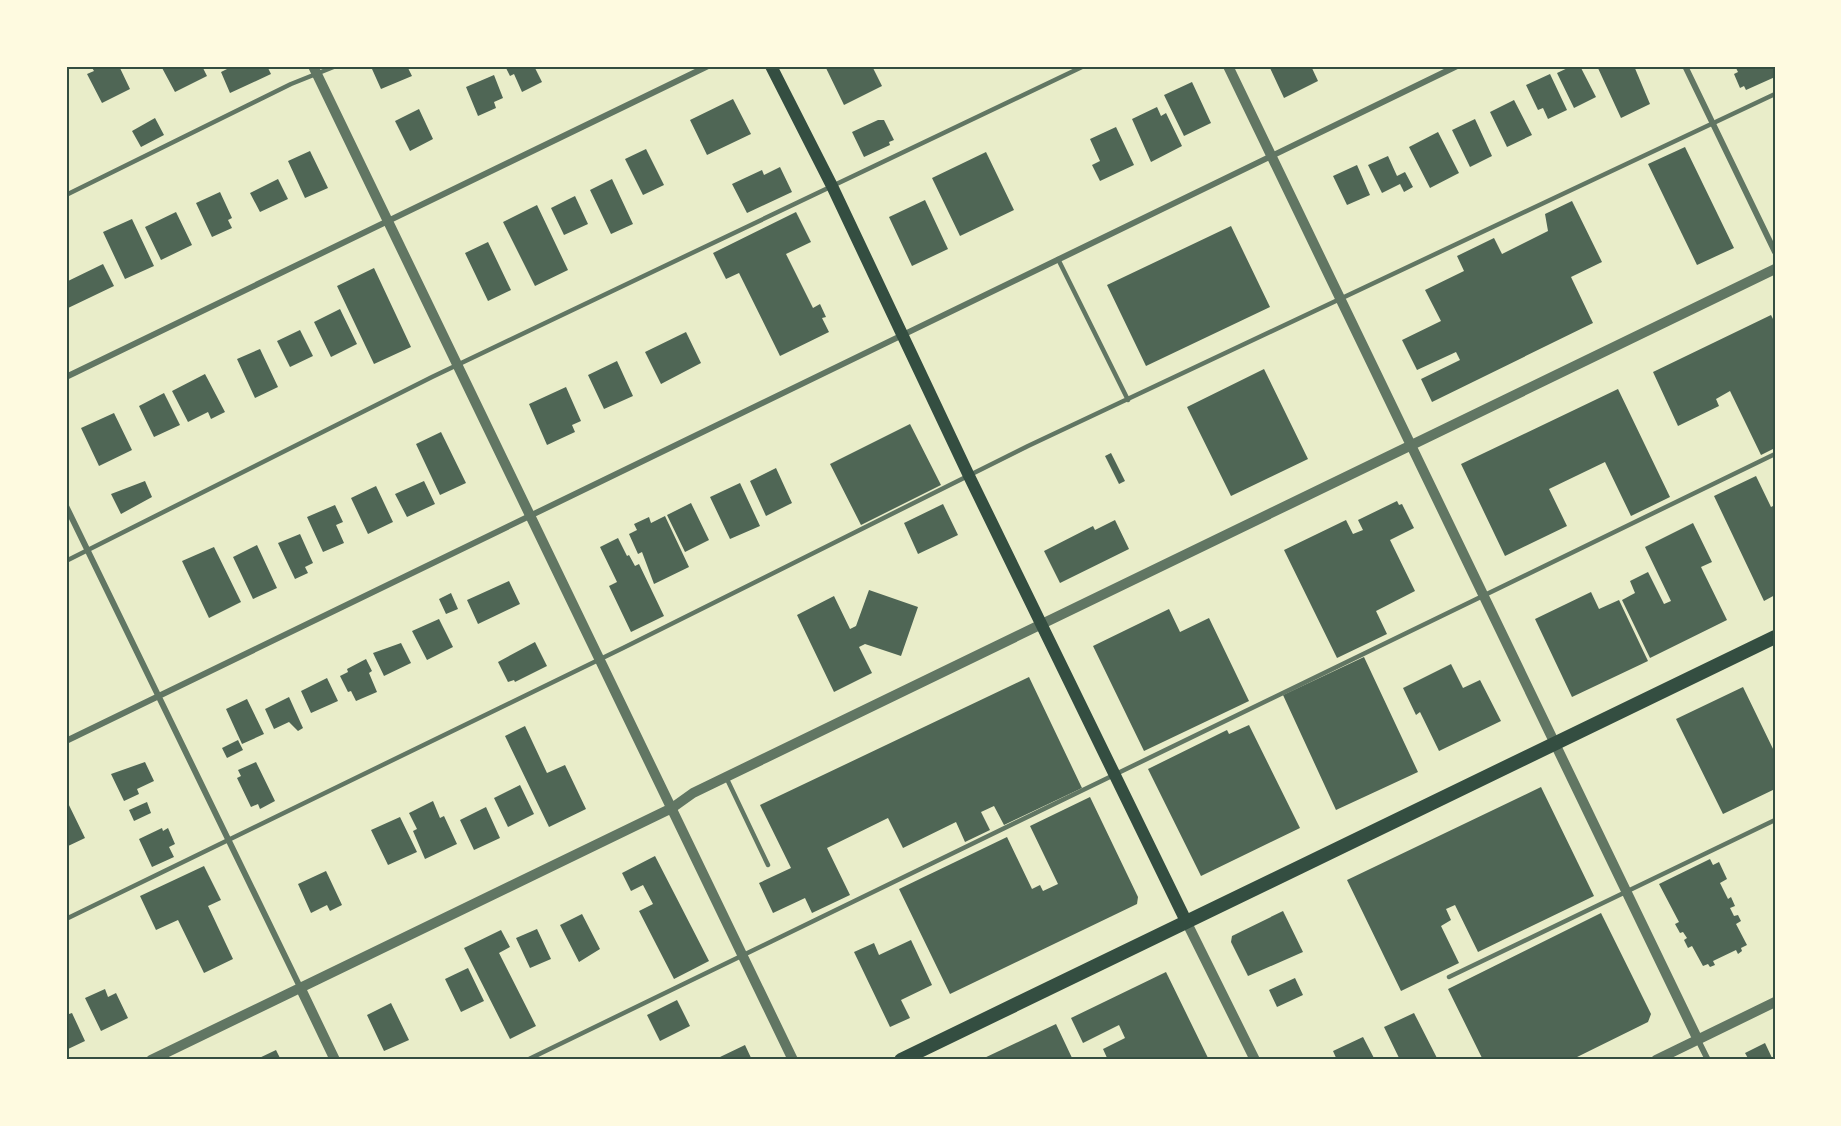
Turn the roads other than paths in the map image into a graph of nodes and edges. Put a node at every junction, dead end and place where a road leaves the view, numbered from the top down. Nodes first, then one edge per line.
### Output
1 (336, 66) edge
2 (708, 66) edge
3 (771, 66) edge
4 (1084, 66) edge
5 (1228, 66) edge
6 (1457, 66) edge
7 (1685, 66) edge
8 (315, 71) edge
9 (1775, 94) edge
10 (1713, 124) junction
11 (1271, 156) junction
12 (832, 186) junction
13 (66, 195) edge
14 (388, 221) junction
15 (1775, 252) edge
16 (1058, 259) junction
17 (1775, 269) edge
18 (1341, 300) junction
19 (903, 334) junction
20 (458, 366) junction
21 (66, 377) edge
22 (1128, 400) junction
23 (1410, 444) junction
24 (1775, 454) edge
25 (970, 477) junction
26 (66, 506) edge
27 (531, 515) junction
28 (87, 550) junction
29 (66, 561) edge
30 (1484, 596) junction
31 (1041, 624) junction
32 (1775, 638) edge
33 (600, 660) junction
34 (158, 696) junction
35 (66, 741) edge
36 (1555, 742) junction
37 (1114, 774) junction
38 (726, 777) junction
39 (672, 808) junction
40 (1775, 820) edge
41 (228, 840) junction
42 (768, 865) dead end
43 (1627, 892) junction
44 (66, 919) edge
45 (1185, 921) junction
46 (743, 956) junction
47 (1449, 977) dead end
48 (300, 987) junction
49 (1775, 1002) edge
50 (1698, 1040) junction
51 (151, 1060) edge
52 (335, 1060) edge
53 (527, 1060) edge
54 (793, 1060) edge
55 (901, 1060) edge
56 (1255, 1060) edge
57 (1656, 1060) edge
58 (1708, 1060) edge

1 - 8 lane
2 - 14 street
3 - 12 main road
4 - 12 lane
5 - 11 street
6 - 11 street
7 - 10 street
8 - 13 lane
8 - 14 street
9 - 10 lane
10 - 15 street
10 - 18 lane
11 - 16 street
11 - 18 street
12 - 19 main road
12 - 20 lane
14 - 20 street
14 - 21 street
16 - 19 street
16 - 22 lane
17 - 23 street
18 - 22 lane
18 - 23 street
19 - 25 main road
19 - 27 street
20 - 27 street
20 - 28 lane
22 - 25 lane
23 - 30 street
23 - 31 street
24 - 30 lane
25 - 31 main road
25 - 33 lane
26 - 28 street
27 - 33 street
27 - 34 street
28 - 29 lane
28 - 34 street
30 - 36 street
30 - 37 lane
31 - 37 main road
31 - 38 street
32 - 36 main road
33 - 39 street
33 - 41 lane
34 - 35 street
34 - 41 street
36 - 43 street
36 - 45 main road
37 - 45 main road
37 - 46 lane
38 - 39 street
38 - 42 lane
39 - 46 street
39 - 48 street
40 - 43 lane
41 - 44 lane
41 - 48 street
43 - 47 lane
43 - 50 street
45 - 55 main road
45 - 56 street
46 - 53 lane
46 - 54 street
48 - 51 street
48 - 52 street
49 - 50 street
50 - 57 street
50 - 58 street

